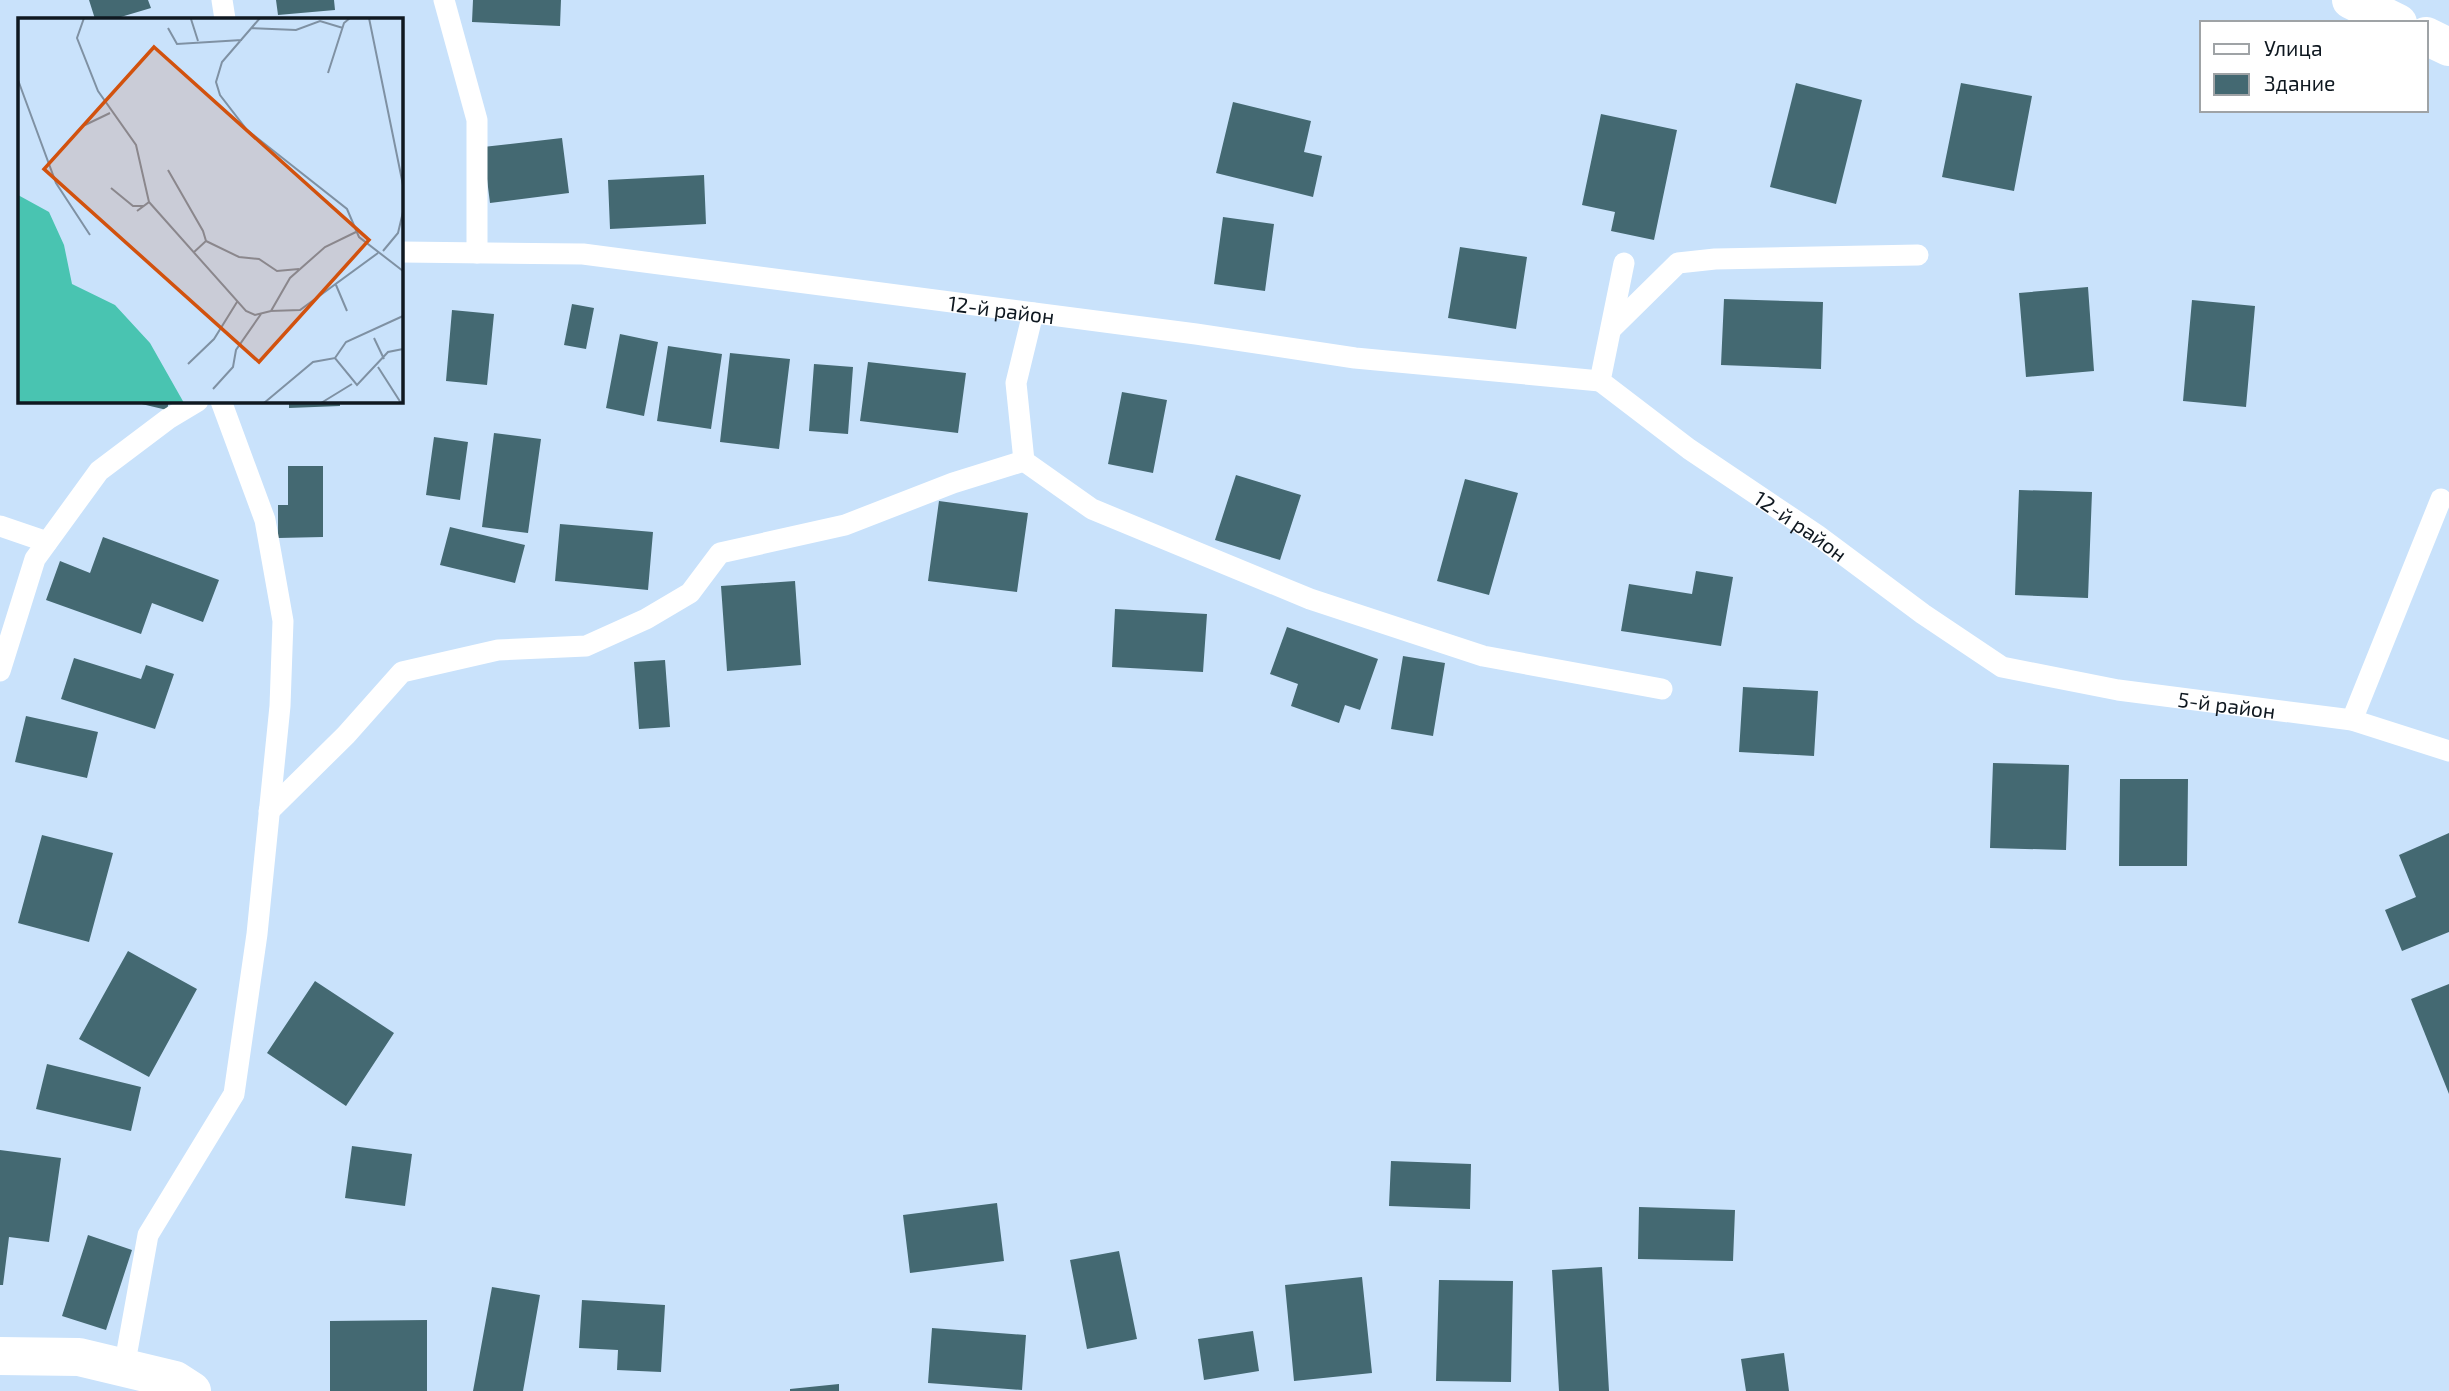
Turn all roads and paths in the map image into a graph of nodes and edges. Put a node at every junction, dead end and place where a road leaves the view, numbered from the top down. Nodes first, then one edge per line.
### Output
1 (222, 0) edge
2 (444, 0) edge
3 (2351, 0) edge
4 (225, 18) edge
5 (2394, 21) edge
6 (2428, 37) edge
7 (2449, 47) edge
8 (402, 252) edge
9 (477, 253) junction
10 (1918, 255) dead end
11 (1624, 263) dead end
12 (1032, 313) junction
13 (1611, 329) junction
14 (1600, 381) junction
15 (196, 402) edge
16 (221, 402) edge
17 (1024, 461) junction
18 (2441, 499) dead end
19 (0, 526) edge
20 (47, 542) junction
21 (2002, 667) joint
22 (0, 671) edge
23 (1662, 689) dead end
24 (2353, 720) junction
25 (2449, 751) edge
26 (269, 811) junction
27 (0, 1356) edge
28 (124, 1368) junction
29 (192, 1391) edge

1 - 4 lane
2 - 9 lane
3 - 5 street
6 - 7 street
8 - 9 lane, 12-й район
9 - 12 lane, 12-й район
10 - 13 lane
11 - 13 lane
12 - 14 lane, 12-й район
12 - 17 lane
13 - 14 lane
14 - 21 lane, 12-й район
15 - 20 lane
16 - 26 lane
17 - 23 lane
17 - 26 lane
18 - 24 lane
19 - 20 lane
20 - 22 lane
21 - 24 lane, 5-й район
24 - 25 lane, 5-й район
26 - 28 lane
27 - 28 street
28 - 29 street

